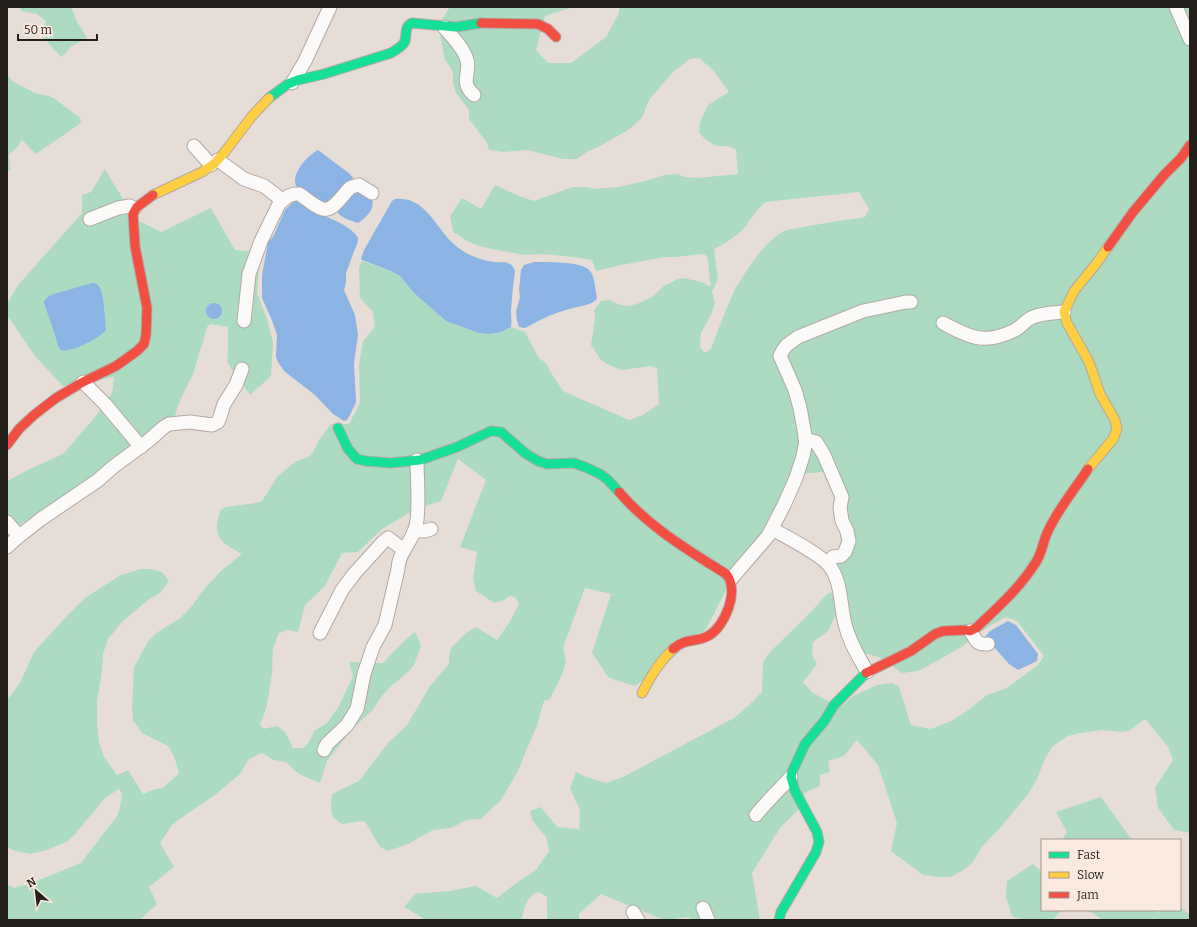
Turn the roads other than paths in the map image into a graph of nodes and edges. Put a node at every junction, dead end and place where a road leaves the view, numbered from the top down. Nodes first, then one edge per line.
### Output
1 (330, 7) edge
2 (1176, 7) edge
3 (444, 27) junction
4 (556, 37) dead end
5 (1190, 39) edge
6 (292, 83) junction
7 (474, 95) dead end
8 (1190, 145) edge
9 (194, 146) dead end
10 (215, 163) junction
11 (372, 193) dead end
12 (282, 200) junction
13 (134, 209) junction
14 (90, 219) dead end
15 (911, 302) dead end
16 (1064, 312) junction
17 (244, 321) dead end
18 (943, 323) dead end
19 (242, 369) dead end
20 (83, 382) junction
21 (338, 428) dead end
22 (805, 439) junction
23 (7, 445) edge
24 (141, 447) junction
25 (417, 460) junction
26 (7, 522) edge
27 (431, 529) dead end
28 (772, 529) junction
29 (414, 532) junction
30 (19, 536) junction
31 (7, 547) edge
32 (404, 550) junction
33 (828, 564) junction
34 (731, 579) junction
35 (970, 631) junction
36 (320, 633) dead end
37 (988, 644) dead end
38 (868, 672) junction
39 (642, 693) dead end
40 (324, 750) dead end
41 (791, 777) junction
42 (756, 815) dead end
43 (703, 908) dead end
44 (708, 920) edge
45 (779, 920) edge

1 - 6 street
2 - 5 street
3 - 4 street
3 - 6 street
3 - 7 street
6 - 10 street
8 - 16 street
9 - 10 street
10 - 12 street
10 - 13 street
11 - 12 street
12 - 17 street
13 - 14 street
13 - 20 street
15 - 22 street
16 - 18 street
16 - 35 street
19 - 24 street
20 - 23 street
20 - 24 street
21 - 25 street
22 - 28 street
22 - 33 street
24 - 30 street
25 - 29 street
25 - 34 street
26 - 30 street
27 - 29 street
28 - 33 street
28 - 34 street
29 - 32 street
30 - 31 street
32 - 36 street
32 - 40 street
33 - 38 street
34 - 39 street
35 - 37 street
35 - 38 street
38 - 41 street
41 - 42 street
41 - 45 street
43 - 44 street

